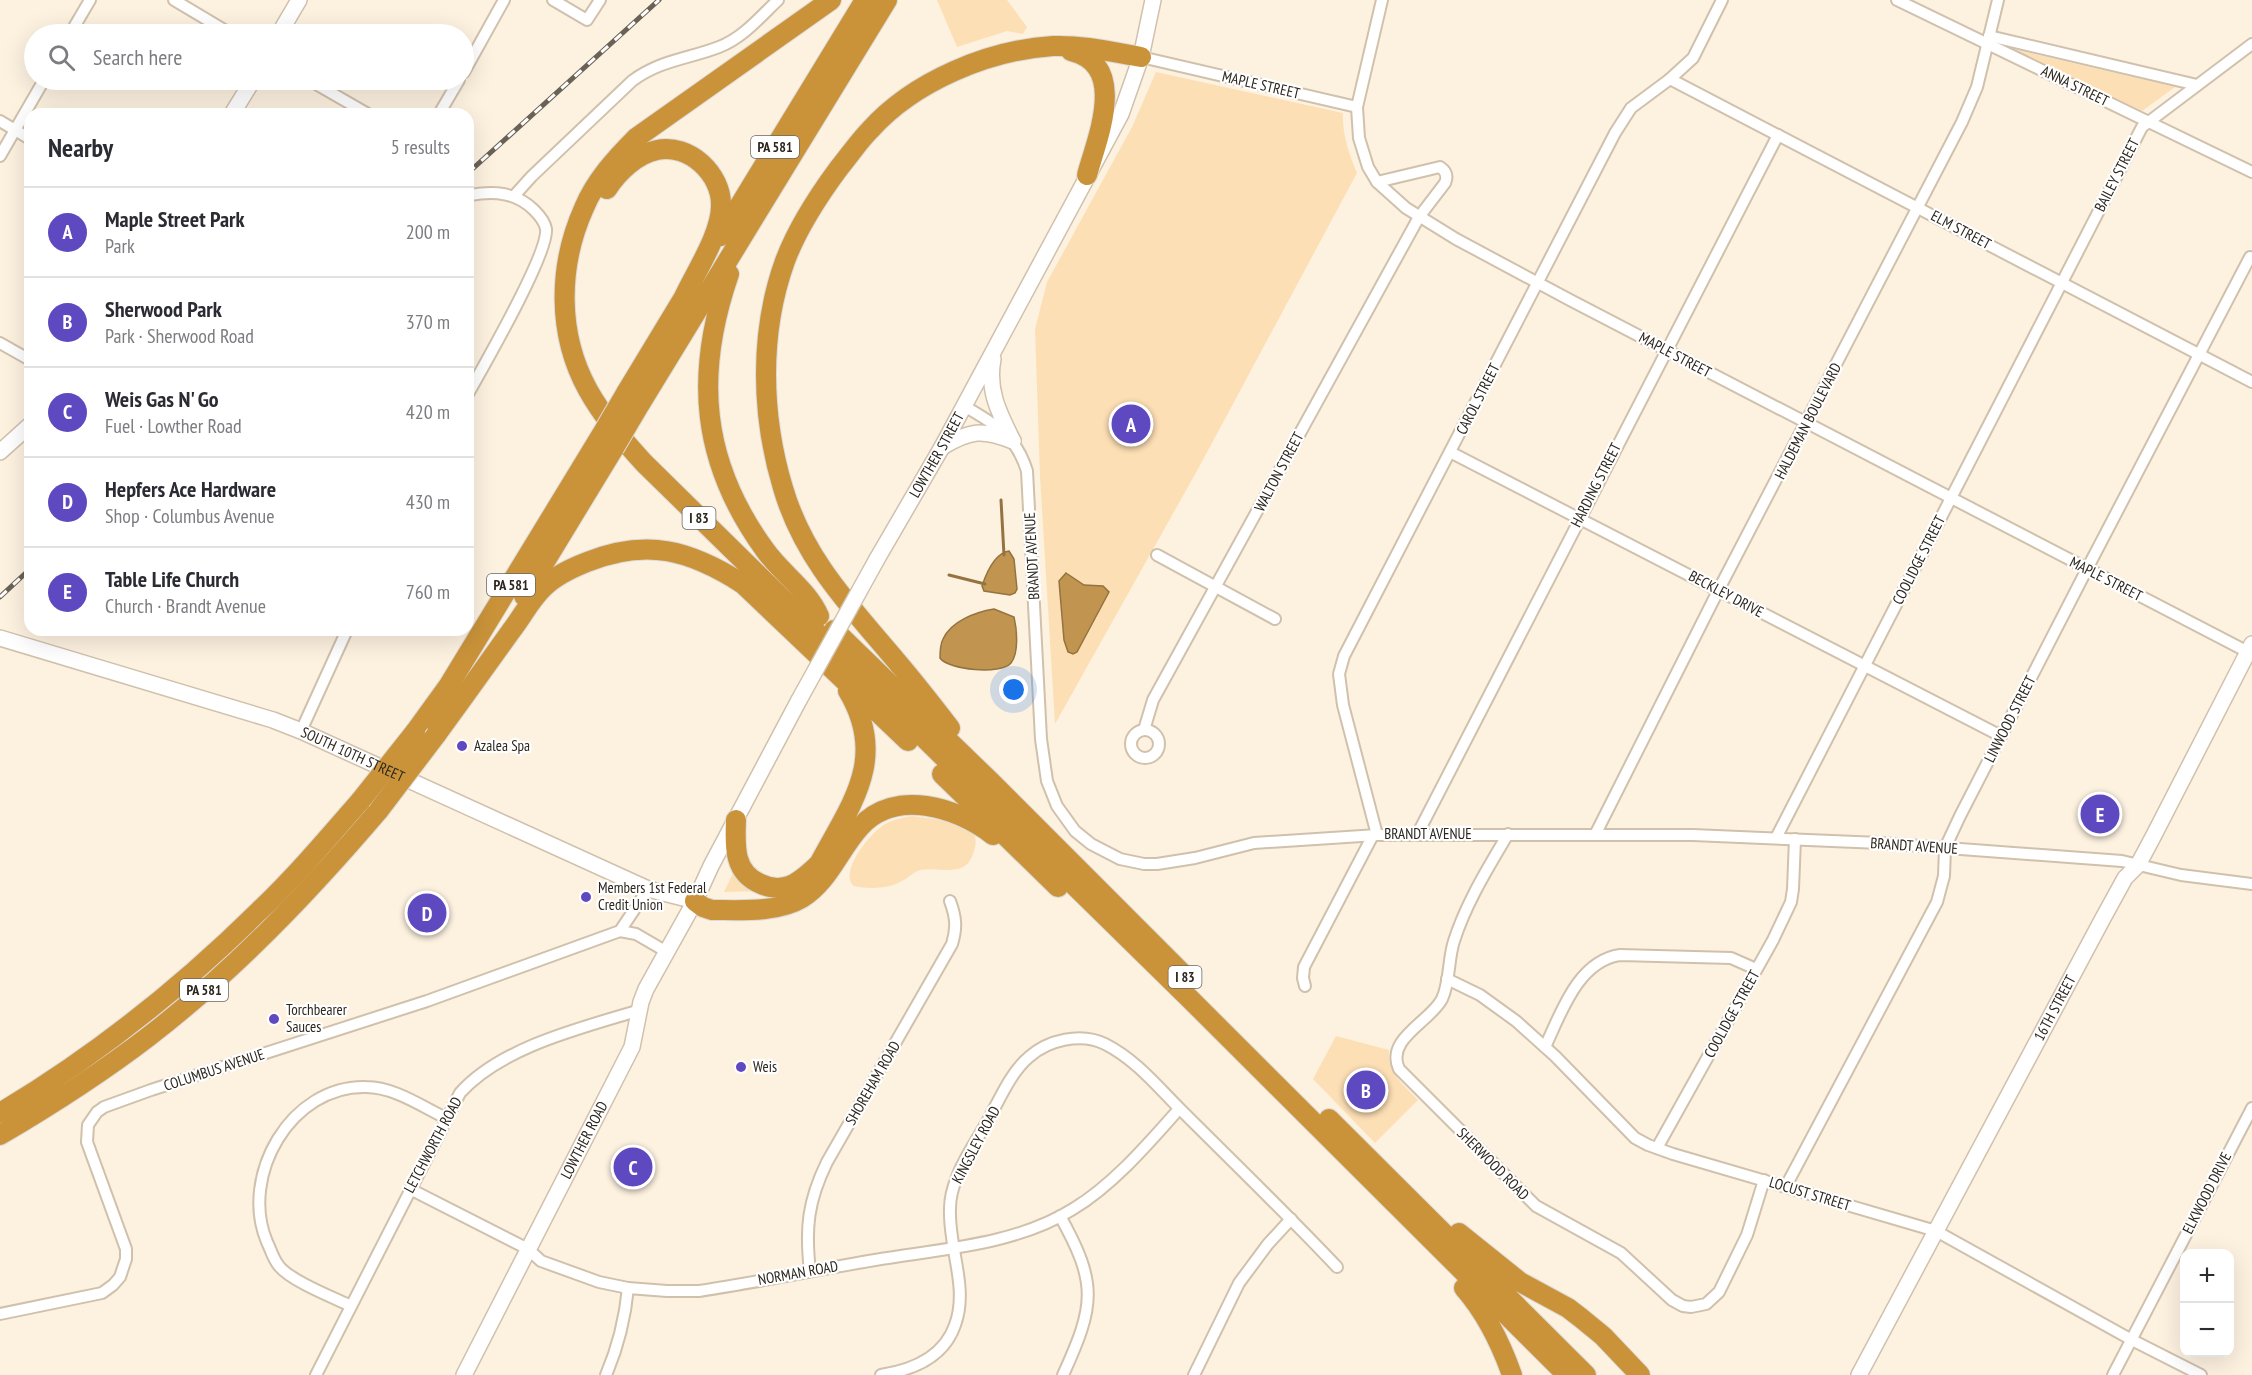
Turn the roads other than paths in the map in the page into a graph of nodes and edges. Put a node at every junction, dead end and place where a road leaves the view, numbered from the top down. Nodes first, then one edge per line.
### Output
1 (90, 0) edge
2 (174, 0) edge
3 (299, 0) edge
4 (504, 0) edge
5 (553, 0) edge
6 (600, 0) edge
7 (778, 0) edge
8 (831, 0) edge
9 (865, 0) edge
10 (887, 0) edge
11 (1153, 0) edge
12 (1382, 0) edge
13 (1722, 0) edge
14 (1898, 0) edge
15 (1998, 0) edge
16 (76, 24) edge
17 (214, 24) edge
18 (285, 24) edge
19 (1988, 40) junction
20 (2252, 44) edge
21 (1054, 46) junction
22 (474, 54) edge
23 (1141, 57) junction
24 (1670, 79) junction
25 (2197, 85) junction
26 (38, 90) edge
27 (247, 90) edge
28 (326, 90) edge
29 (453, 90) edge
30 (1357, 107) junction
31 (28, 108) edge
32 (236, 108) edge
33 (358, 108) edge
34 (443, 108) edge
35 (24, 115) edge
36 (0, 121) edge
37 (2148, 122) junction
38 (15, 131) junction
39 (1778, 135) junction
40 (24, 136) edge
41 (0, 156) edge
42 (2252, 172) edge
43 (1087, 175) junction
44 (1377, 182) junction
45 (474, 194) edge
46 (514, 196) junction
47 (763, 201) junction
48 (1918, 208) junction
49 (1419, 218) junction
50 (2250, 257) dead end
51 (2062, 282) junction
52 (1538, 283) junction
53 (685, 295) junction
54 (0, 343) edge
55 (995, 348) junction
56 (1666, 350) junction
57 (2200, 355) junction
58 (24, 357) edge
59 (2252, 382) edge
60 (474, 383) edge
61 (633, 399) junction
62 (964, 406) junction
63 (1806, 424) junction
64 (24, 430) edge
65 (608, 441) junction
66 (1013, 441) junction
67 (942, 447) junction
68 (0, 452) edge
69 (1450, 452) junction
70 (1950, 499) junction
71 (1579, 518) junction
72 (1157, 555) dead end
73 (2087, 569) junction
74 (1216, 586) junction
75 (1719, 591) junction
76 (819, 616) junction
77 (1275, 619) dead end
78 (344, 636) edge
79 (0, 638) edge
80 (2250, 648) edge
81 (826, 663) junction
82 (1864, 665) junction
83 (441, 728) junction
84 (1144, 729) dead end
85 (301, 730) junction
86 (2001, 736) junction
87 (990, 781) junction
88 (736, 820) junction
89 (1596, 833) junction
90 (1508, 834) junction
91 (1375, 835) junction
92 (1417, 835) junction
93 (1776, 838) junction
94 (1795, 839) junction
95 (1946, 848) junction
96 (819, 864) junction
97 (2138, 865) junction
98 (1036, 867) junction
99 (2252, 884) edge
100 (648, 889) junction
101 (695, 901) junction
102 (950, 901) dead end
103 (620, 931) junction
104 (667, 952) junction
105 (1756, 969) junction
106 (1447, 979) junction
107 (1305, 986) dead end
108 (640, 1010) junction
109 (1545, 1047) junction
110 (2252, 1108) edge
111 (1179, 1109) junction
112 (0, 1113) edge
113 (446, 1118) junction
114 (1324, 1134) junction
115 (0, 1135) edge
116 (1657, 1148) junction
117 (1382, 1172) junction
118 (1764, 1180) junction
119 (1786, 1186) junction
120 (410, 1189) junction
121 (1060, 1216) junction
122 (1410, 1220) junction
123 (1289, 1222) junction
124 (1936, 1231) junction
125 (953, 1246) junction
126 (528, 1249) junction
127 (1337, 1267) dead end
128 (810, 1271) junction
129 (628, 1288) junction
130 (351, 1306) junction
131 (0, 1314) edge
132 (2132, 1340) junction
133 (316, 1375) edge
134 (464, 1375) edge
135 (606, 1375) edge
136 (881, 1375) edge
137 (1063, 1375) edge
138 (1194, 1375) edge
139 (1512, 1375) edge
140 (1567, 1375) edge
141 (1586, 1375) edge
142 (1640, 1375) edge
143 (1859, 1375) edge
144 (2113, 1375) edge
145 (2201, 1375) edge

1 - 16 street
2 - 17 street
3 - 18 main road
4 - 22 street
5 - 6 street
7 - 46 street
8 - 114 highway, I 83
9 - 53 highway, PA 581
10 - 47 highway, I 83
11 - 23 main road, LOWTHER STREET
12 - 30 street
13 - 24 street, CAROL STREET
14 - 19 street, ANNA STREET
15 - 19 street, HALDEMAN BOULEVARD
19 - 25 street, ANNA STREET
19 - 37 street, ANNA STREET
19 - 48 street, HALDEMAN BOULEVARD
20 - 25 street, BAILEY STREET
21 - 23 highway
21 - 43 highway
21 - 87 highway
23 - 30 street, MAPLE STREET
23 - 43 main road, LOWTHER STREET
24 - 39 street, ELM STREET
24 - 52 street, CAROL STREET
25 - 37 street, BAILEY STREET
26 - 31 street
27 - 32 main road
28 - 33 street
29 - 34 street
30 - 44 street, MAPLE STREET
35 - 38 street
36 - 38 street
37 - 42 street, ANNA STREET
37 - 51 street, BAILEY STREET
38 - 40 street
38 - 41 street
39 - 48 street, ELM STREET
39 - 56 street, HARDING STREET
43 - 55 main road, LOWTHER STREET
44 - 49 street, MAPLE STREET
44 - 49 street, WALTON STREET
45 - 46 street
46 - 60 street
47 - 61 highway, PA 581
47 - 76 highway, I 83
48 - 51 street, ELM STREET
48 - 63 street, HALDEMAN BOULEVARD
49 - 52 street, MAPLE STREET
49 - 74 street, WALTON STREET
50 - 57 street, LINWOOD STREET
51 - 57 street, ELM STREET
51 - 70 street, COOLIDGE STREET
52 - 56 street, MAPLE STREET
52 - 69 street, CAROL STREET
53 - 61 highway, PA 581
53 - 76 highway
54 - 58 street
55 - 62 main road, LOWTHER STREET
55 - 66 main road
56 - 63 street, MAPLE STREET
56 - 71 street, HARDING STREET
57 - 59 street, ELM STREET
57 - 73 street, LINWOOD STREET
61 - 65 highway, PA 581, bridge
62 - 66 street, BRANDT AVENUE
62 - 67 main road, LOWTHER STREET
63 - 70 street, MAPLE STREET
63 - 75 street, HALDEMAN BOULEVARD
64 - 68 main road
65 - 83 highway, PA 581
65 - 112 highway, PA 581, bridge
66 - 67 main road
66 - 91 street, BRANDT AVENUE
67 - 88 main road, LOWTHER STREET, bridge
69 - 71 street, BECKLEY DRIVE
69 - 91 street, CAROL STREET
70 - 73 street, MAPLE STREET
70 - 82 street, COOLIDGE STREET
71 - 75 street, BECKLEY DRIVE
71 - 92 street, HARDING STREET
72 - 74 street
73 - 80 street, MAPLE STREET
73 - 86 street, LINWOOD STREET
74 - 77 street
74 - 84 street, WALTON STREET
75 - 82 street, BECKLEY DRIVE
75 - 89 street, HALDEMAN BOULEVARD
76 - 87 highway, I 83
78 - 85 street
79 - 85 main road, SOUTH 10TH STREET
80 - 97 main road, 16TH STREET
81 - 83 highway
81 - 96 highway
81 - 98 highway
82 - 86 street, BECKLEY DRIVE
82 - 93 street, COOLIDGE STREET
83 - 115 highway, PA 581, bridge
85 - 100 main road, SOUTH 10TH STREET
86 - 95 street, LINWOOD STREET
87 - 117 highway, I 83
88 - 96 highway
88 - 101 main road, LOWTHER STREET
89 - 90 street, BRANDT AVENUE
89 - 93 street, BRANDT AVENUE
90 - 92 street, BRANDT AVENUE
90 - 106 street, SHERWOOD ROAD
91 - 92 street, BRANDT AVENUE
91 - 107 street
93 - 94 street, BRANDT AVENUE
94 - 95 street, BRANDT AVENUE
94 - 105 street, COOLIDGE STREET
95 - 97 street, BRANDT AVENUE
95 - 119 street, LINWOOD STREET
96 - 101 highway
97 - 99 street, BRANDT AVENUE
97 - 124 main road, 16TH STREET
98 - 101 highway
98 - 114 highway
100 - 101 main road, SOUTH 10TH STREET
100 - 103 street
101 - 104 main road, LOWTHER ROAD
102 - 128 street, SHOREHAM ROAD
103 - 104 street
103 - 131 street, COLUMBUS AVENUE
104 - 108 main road, LOWTHER ROAD
105 - 109 street
105 - 116 street, COOLIDGE STREET
106 - 109 street, LOCUST STREET
106 - 118 street, SHERWOOD ROAD
108 - 113 street, LETCHWORTH ROAD
108 - 126 main road, LOWTHER ROAD
109 - 116 street, LOCUST STREET
110 - 132 street, ELKWOOD DRIVE
111 - 121 street, NORMAN ROAD
111 - 123 street, KINGSLEY ROAD
111 - 125 street, KINGSLEY ROAD
113 - 120 street, LETCHWORTH ROAD
113 - 130 street
114 - 122 highway, I 83
116 - 118 street, LOCUST STREET
117 - 141 highway, I 83
117 - 142 highway
118 - 119 street, LOCUST STREET
119 - 124 street, LOCUST STREET
120 - 126 street, NORMAN ROAD
120 - 130 street, LETCHWORTH ROAD
121 - 125 street, NORMAN ROAD
121 - 137 street
122 - 139 highway
122 - 140 highway, I 83
123 - 127 street, KINGSLEY ROAD
123 - 138 street
124 - 132 street, LOCUST STREET
124 - 143 main road, 16TH STREET
125 - 128 street, NORMAN ROAD
125 - 136 street, KINGSLEY ROAD
126 - 129 street, NORMAN ROAD
126 - 134 main road, LOWTHER ROAD
128 - 129 street, NORMAN ROAD
129 - 135 street
130 - 133 street, LETCHWORTH ROAD
132 - 144 street, ELKWOOD DRIVE
132 - 145 street, LOCUST STREET

